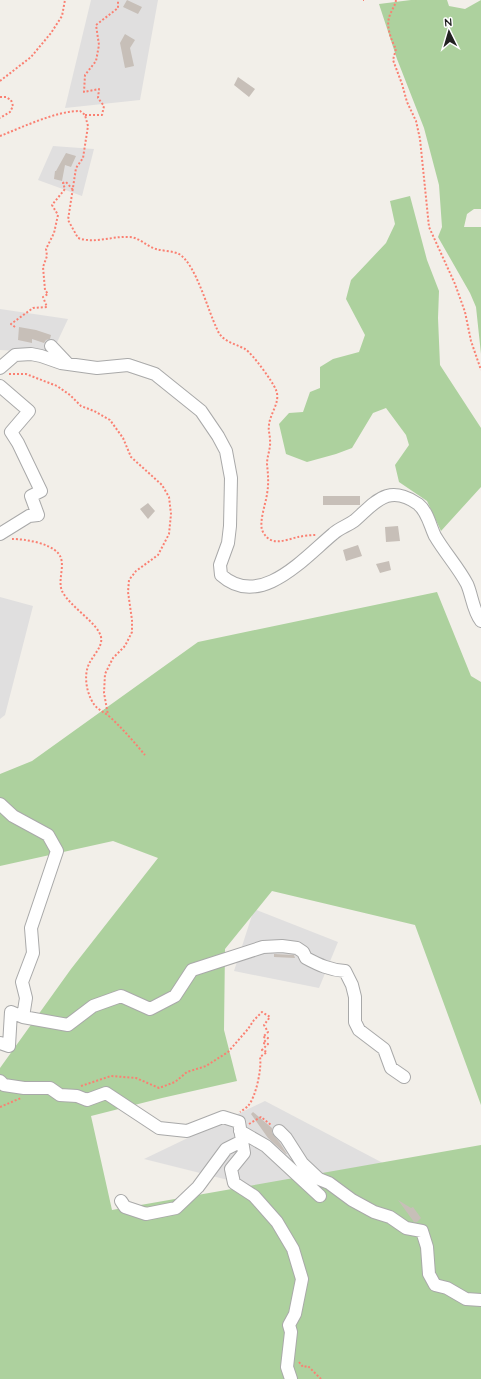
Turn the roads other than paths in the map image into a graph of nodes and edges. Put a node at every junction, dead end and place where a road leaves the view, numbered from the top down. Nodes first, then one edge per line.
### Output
1 (51, 346) dead end
2 (68, 364) junction
3 (2, 371) edge
4 (0, 386) edge
5 (3, 537) edge
6 (481, 621) edge
7 (0, 804) edge
8 (23, 1017) junction
9 (0, 1043) edge
10 (404, 1077) dead end
11 (0, 1081) edge
12 (279, 1131) road end
13 (240, 1132) junction
14 (320, 1196) dead end
15 (121, 1201) dead end
16 (481, 1300) edge
17 (291, 1379) edge

1 - 2 street
2 - 3 street
2 - 6 street
4 - 5 street
7 - 8 street
8 - 9 street
8 - 10 street
11 - 13 street
12 - 16 street
13 - 14 street
13 - 15 street
13 - 17 street

